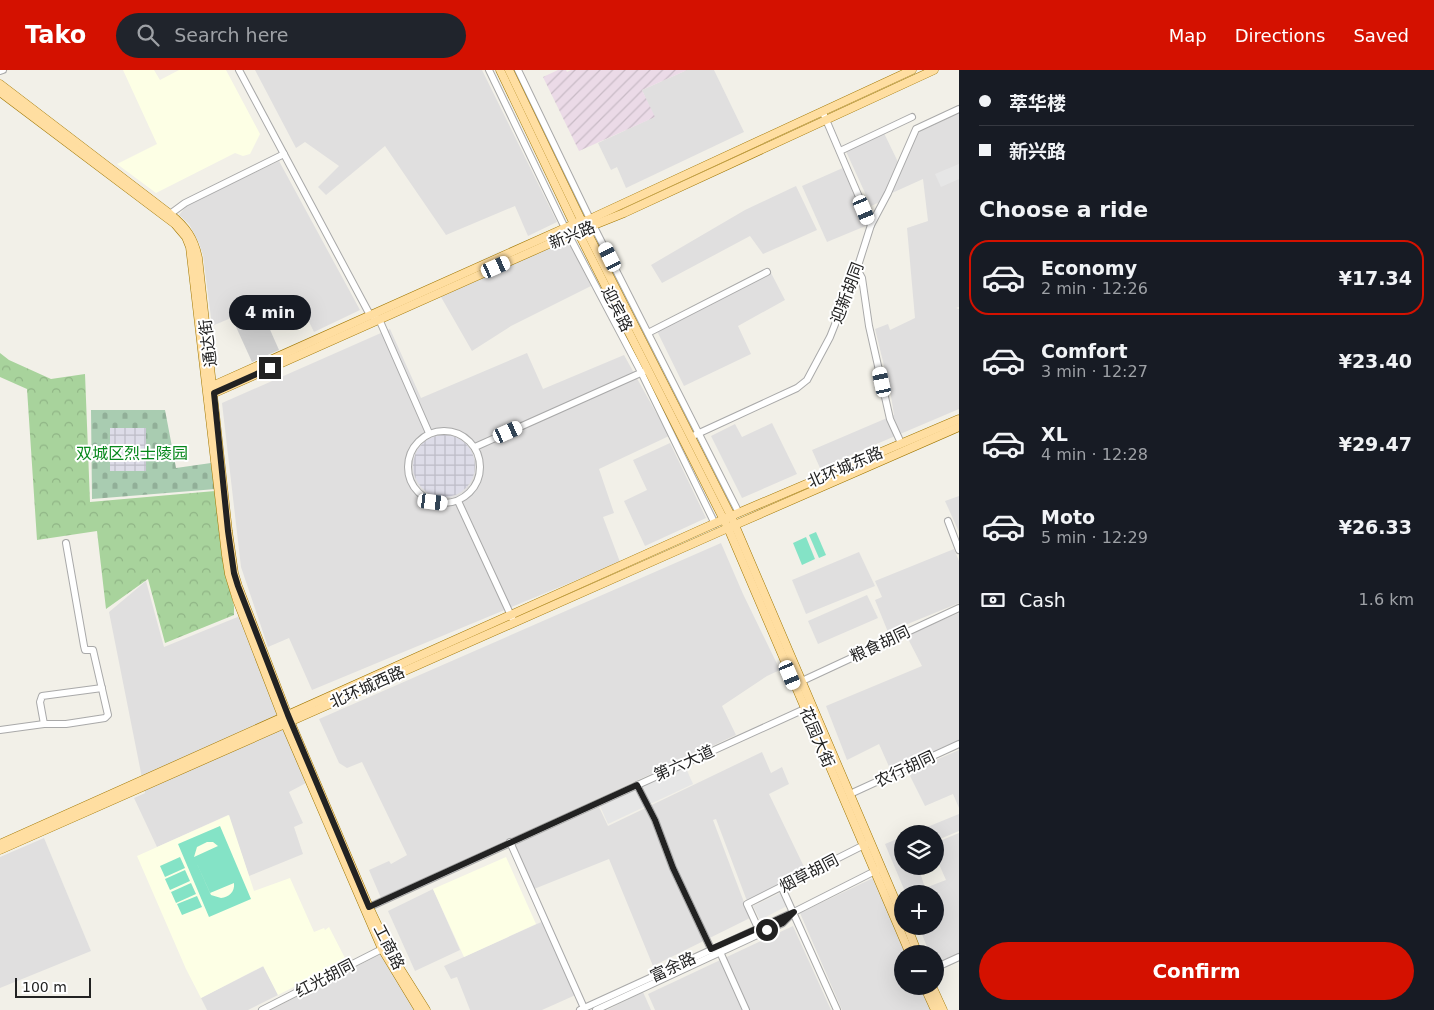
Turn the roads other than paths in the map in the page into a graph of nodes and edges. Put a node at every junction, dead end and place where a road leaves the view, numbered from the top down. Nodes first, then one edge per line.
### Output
1 (239, 70) edge
2 (489, 70) edge
3 (500, 70) edge
4 (509, 70) edge
5 (518, 70) edge
6 (912, 70) edge
7 (934, 70) edge
8 (0, 84) edge
9 (0, 92) edge
10 (959, 109) edge
11 (821, 111) junction
12 (912, 117) dead end
13 (826, 120) junction
14 (840, 151) junction
15 (284, 154) junction
16 (168, 216) junction
17 (578, 222) junction
18 (592, 222) junction
19 (870, 225) junction
20 (582, 230) junction
21 (567, 232) junction
22 (857, 269) junction
23 (767, 272) dead end
24 (374, 317) junction
25 (649, 334) junction
26 (642, 340) junction
27 (648, 369) junction
28 (211, 391) junction
29 (959, 419) edge
30 (959, 427) edge
31 (429, 433) junction
32 (695, 435) junction
33 (902, 443) junction
34 (475, 447) junction
35 (458, 500) junction
36 (731, 516) junction
37 (948, 521) dead end
38 (715, 524) junction
39 (731, 526) junction
40 (66, 543) dead end
41 (959, 550) edge
42 (959, 608) edge
43 (512, 619) junction
44 (802, 680) junction
45 (102, 688) junction
46 (809, 707) junction
47 (286, 720) junction
48 (44, 724) junction
49 (0, 730) edge
50 (959, 744) edge
51 (637, 785) junction
52 (850, 794) junction
53 (510, 842) junction
54 (868, 843) junction
55 (0, 844) edge
56 (0, 850) edge
57 (879, 869) junction
58 (782, 888) junction
59 (894, 900) edge
60 (367, 908) junction
61 (794, 912) junction
62 (758, 928) junction
63 (907, 945) edge
64 (385, 947) junction
65 (711, 949) junction
66 (720, 952) junction
67 (959, 957) edge
68 (944, 964) edge
69 (928, 995) edge
70 (936, 995) edge
71 (582, 1009) edge
72 (262, 1010) edge
73 (419, 1010) edge
74 (426, 1010) edge
75 (596, 1010) edge
76 (746, 1010) edge
77 (837, 1010) edge
78 (935, 1010) edge
79 (943, 1010) edge

1 - 15 street
2 - 21 street
3 - 17 main road, 迎宾路
4 - 17 main road, 迎宾路
5 - 18 street
6 - 11 main road, 新兴路
7 - 13 main road, 新兴路
8 - 16 main road, 通达街
9 - 16 main road, 通达街
10 - 19 street, 迎新胡同
11 - 13 street
11 - 18 main road, 新兴路
12 - 14 street
13 - 14 street
13 - 18 main road, 新兴路
14 - 19 street
15 - 16 street
15 - 24 street
16 - 28 main road, 通达街
17 - 18 main road, 新兴路
17 - 20 main road, 迎宾路
17 - 21 main road, 新兴路
18 - 20 main road, 新兴路
18 - 25 street
19 - 22 street, 迎新胡同
20 - 21 main road, 新兴路
20 - 26 main road, 迎宾路
20 - 27 main road, 迎宾路
21 - 24 main road, 新兴路
21 - 27 street
22 - 32 street, 迎新胡同
22 - 33 street
23 - 25 street
24 - 28 main road, 新兴路
24 - 31 street
25 - 26 street
25 - 32 street
26 - 27 main road, 迎宾路
27 - 32 main road, 迎宾路
27 - 34 street
27 - 36 main road, 迎宾路
27 - 38 street
28 - 47 main road, 通达街
29 - 33 main road, 北环城东路
30 - 39 main road, 北环城东路
31 - 34 street
31 - 35 street
32 - 36 main road, 迎宾路
33 - 36 main road, 北环城东路
34 - 35 street
35 - 43 street
36 - 38 main road, 北环城西路
36 - 39 main road, 花园大街
37 - 41 street
38 - 43 main road, 北环城西路
39 - 43 main road, 北环城西路
39 - 44 main road, 花园大街
39 - 46 main road, 花园大街
40 - 45 street
42 - 44 street, 粮食胡同
43 - 47 main road, 北环城西路
44 - 46 main road, 花园大街
45 - 48 street
45 - 48 street
46 - 51 street, 第六大道
46 - 52 main road, 花园大街
46 - 54 main road, 花园大街
47 - 55 main road, 北环城西路
47 - 56 main road, 北环城西路
47 - 60 main road, 工商路
48 - 49 street
50 - 52 street, 农行胡同
51 - 53 street, 第六大道
51 - 65 street
52 - 54 main road, 花园大街
53 - 60 street, 第六大道
53 - 71 street
54 - 57 main road, 花园大街
54 - 58 street, 烟草胡同
57 - 59 main road, 花园大街
57 - 61 street, 富余路
57 - 63 main road, 花园大街
58 - 61 street
58 - 62 street, 烟草胡同
60 - 64 main road, 工商路
61 - 62 street, 富余路
61 - 66 street, 富余路
61 - 77 street
62 - 65 street, 富余路
64 - 72 street, 红光胡同
64 - 73 main road, 工商路
64 - 74 main road, 工商路
65 - 71 street, 富余路
66 - 75 street, 富余路
66 - 76 street
67 - 68 street
69 - 78 main road
70 - 79 main road

